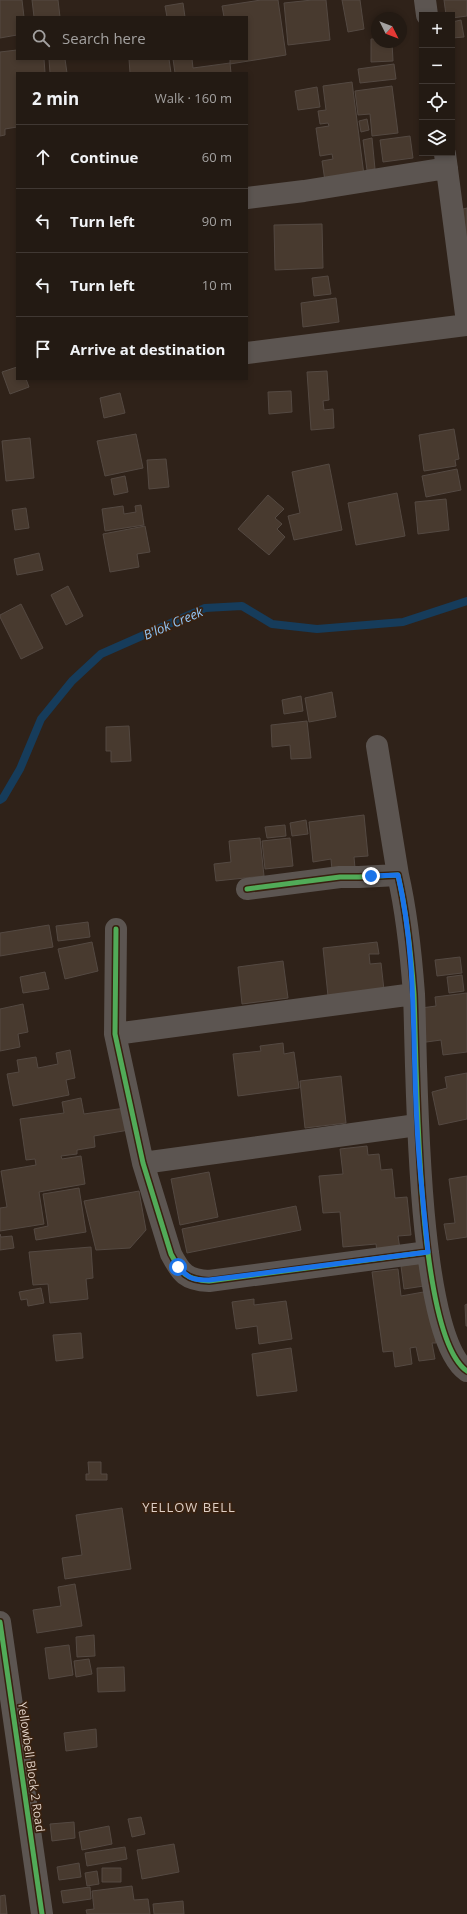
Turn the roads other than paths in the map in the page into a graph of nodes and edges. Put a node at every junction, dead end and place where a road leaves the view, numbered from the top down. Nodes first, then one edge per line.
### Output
1 (425, 0) edge
2 (427, 12) edge
3 (446, 161) edge
4 (248, 198) edge
5 (467, 323) edge
6 (248, 353) edge
7 (377, 746) dead end
8 (398, 875) junction
9 (248, 889) dead end
10 (116, 929) dead end
11 (414, 994) junction
12 (115, 1034) junction
13 (417, 1125) junction
14 (143, 1163) junction
15 (428, 1252) junction
16 (467, 1371) edge
17 (0, 1622) edge
18 (42, 1914) edge

1 - 2 street
3 - 4 street
3 - 5 street
5 - 6 street
7 - 8 street
8 - 9 street
8 - 11 street
10 - 12 street
11 - 12 street
11 - 13 street
12 - 14 street
13 - 14 street
13 - 15 street
14 - 15 street
15 - 16 street
17 - 18 street, Yellowbell Block 2 Road

